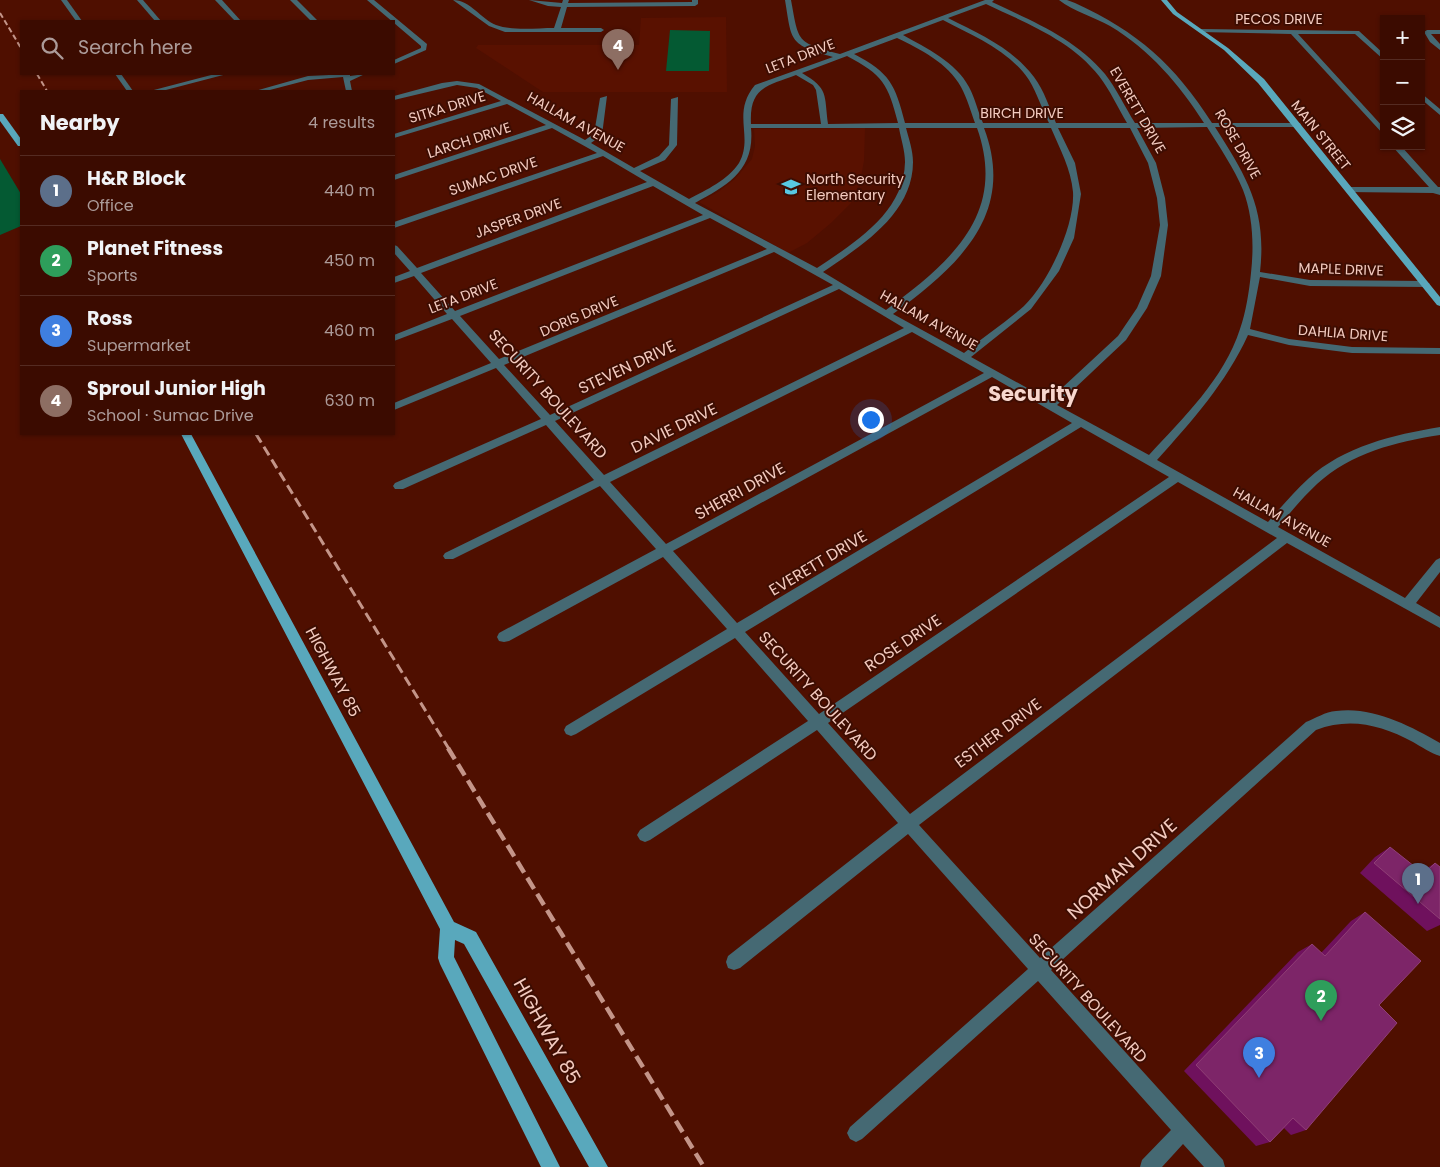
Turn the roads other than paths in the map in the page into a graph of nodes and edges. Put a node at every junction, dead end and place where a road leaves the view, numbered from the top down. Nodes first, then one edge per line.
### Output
1 (64, 0) edge
2 (140, 0) edge
3 (218, 0) edge
4 (293, 0) edge
5 (370, 0) edge
6 (456, 0) edge
7 (532, 0) edge
8 (788, 0) edge
9 (1062, 0) edge
10 (1164, 0) edge
11 (989, 1) edge
12 (566, 2) edge
13 (630, 2) edge
14 (695, 2) edge
15 (943, 18) junction
16 (78, 20) edge
17 (157, 20) edge
18 (237, 20) edge
19 (315, 20) edge
20 (394, 20) edge
21 (395, 20) edge
22 (557, 30) junction
23 (601, 30) dead end
24 (1202, 31) junction
25 (1292, 32) junction
26 (1440, 32) edge
27 (897, 35) junction
28 (1440, 48) edge
29 (1380, 54) edge
30 (843, 55) junction
31 (395, 62) edge
32 (796, 72) junction
33 (119, 75) edge
34 (204, 76) edge
35 (347, 76) edge
36 (129, 90) edge
37 (157, 90) edge
38 (263, 90) edge
39 (349, 90) edge
40 (395, 98) edge
41 (604, 98) dead end
42 (675, 99) dead end
43 (1425, 99) edge
44 (508, 101) junction
45 (1440, 113) edge
46 (0, 116) edge
47 (1132, 125) junction
48 (1210, 125) junction
49 (1296, 125) junction
50 (552, 126) junction
51 (748, 126) junction
52 (825, 126) junction
53 (902, 126) junction
54 (979, 126) junction
55 (1055, 126) junction
56 (1380, 129) edge
57 (395, 136) edge
58 (20, 143) edge
59 (585, 144) junction
60 (1400, 150) edge
61 (602, 154) junction
62 (634, 171) junction
63 (395, 178) edge
64 (653, 183) junction
65 (1350, 190) junction
66 (1439, 192) edge
67 (689, 203) junction
68 (710, 215) junction
69 (395, 225) edge
70 (395, 249) edge
71 (774, 249) junction
72 (414, 271) junction
73 (817, 272) junction
74 (1256, 274) junction
75 (395, 280) edge
76 (1425, 284) junction
77 (839, 286) junction
78 (1440, 303) edge
79 (886, 314) junction
80 (454, 315) junction
81 (913, 328) junction
82 (1245, 331) junction
83 (395, 338) edge
84 (1440, 351) edge
85 (965, 356) junction
86 (498, 364) junction
87 (992, 372) junction
88 (1051, 406) junction
89 (395, 407) edge
90 (548, 420) junction
91 (1080, 423) junction
92 (1440, 431) edge
93 (187, 435) edge
94 (1151, 460) junction
95 (1178, 476) junction
96 (602, 481) junction
97 (399, 486) dead end
98 (1270, 528) junction
99 (1286, 537) junction
100 (664, 551) junction
101 (449, 556) dead end
102 (1440, 563) edge
103 (1408, 604) junction
104 (1440, 623) edge
105 (736, 631) junction
106 (504, 638) dead end
107 (818, 722) junction
108 (571, 730) dead end
109 (1440, 750) edge
110 (909, 823) junction
111 (645, 835) dead end
112 (448, 928) junction
113 (734, 962) dead end
114 (1039, 969) junction
115 (1183, 1130) junction
116 (856, 1132) dead end
117 (551, 1167) edge
118 (599, 1167) edge
119 (1148, 1167) edge
120 (1216, 1167) edge

1 - 16 street
2 - 17 street
3 - 18 street
4 - 19 street
5 - 20 street
6 - 22 street
7 - 12 street
8 - 30 street
9 - 48 street, ROSE DRIVE
10 - 24 main road, MAIN STREET
11 - 15 street, LETA DRIVE
11 - 47 street, EVERETT DRIVE
12 - 13 street
12 - 22 street
13 - 14 street
15 - 27 street, LETA DRIVE
15 - 55 street
21 - 31 street
22 - 23 street
24 - 25 street, PECOS DRIVE
24 - 49 main road, MAIN STREET
25 - 29 street, PECOS DRIVE
25 - 56 street
26 - 28 street
27 - 30 street, LETA DRIVE
27 - 54 street
30 - 32 street, LETA DRIVE
30 - 53 street
32 - 51 street, LETA DRIVE
32 - 52 street
33 - 36 street
34 - 37 street
35 - 38 street
35 - 39 street
40 - 44 street, HALLAM AVENUE
41 - 59 street
42 - 62 street
43 - 45 street
44 - 50 street, HALLAM AVENUE
44 - 57 street, SITKA DRIVE
46 - 58 main road
47 - 48 street, BIRCH DRIVE
47 - 55 street, BIRCH DRIVE
47 - 88 street, EVERETT DRIVE
48 - 49 street, BIRCH DRIVE
48 - 74 street, ROSE DRIVE
49 - 65 main road, MAIN STREET
50 - 59 street, HALLAM AVENUE
50 - 63 street, LARCH DRIVE
51 - 52 street, BIRCH DRIVE
51 - 67 street, LETA DRIVE
52 - 53 street, BIRCH DRIVE
53 - 54 street, BIRCH DRIVE
53 - 73 street
54 - 55 street, BIRCH DRIVE
54 - 79 street
55 - 85 street
59 - 61 street, HALLAM AVENUE
60 - 66 street
61 - 62 street, HALLAM AVENUE
61 - 69 street, SUMAC DRIVE
62 - 64 street, HALLAM AVENUE
64 - 67 street, HALLAM AVENUE
64 - 72 street, JASPER DRIVE
65 - 66 street
65 - 76 main road, MAIN STREET
67 - 68 street, HALLAM AVENUE
68 - 71 street, HALLAM AVENUE
68 - 80 street, LETA DRIVE
70 - 72 street, SECURITY BOULEVARD
71 - 73 street, HALLAM AVENUE
71 - 86 street, DORIS DRIVE
72 - 75 street, JASPER DRIVE
72 - 80 street, SECURITY BOULEVARD
73 - 77 street, HALLAM AVENUE
74 - 76 street, MAPLE DRIVE
74 - 82 street, ROSE DRIVE
76 - 78 main road, MAIN STREET
77 - 79 street, HALLAM AVENUE
77 - 90 street, STEVEN DRIVE
79 - 81 street, HALLAM AVENUE
80 - 83 street, LETA DRIVE
80 - 86 street, SECURITY BOULEVARD
81 - 85 street, HALLAM AVENUE
81 - 96 street, DAVIE DRIVE
82 - 84 street, DAHLIA DRIVE
82 - 94 street, ROSE DRIVE
85 - 87 street, HALLAM AVENUE
86 - 89 street, DORIS DRIVE
86 - 90 street, SECURITY BOULEVARD
87 - 88 street, HALLAM AVENUE
87 - 100 street, SHERRI DRIVE
88 - 91 street, HALLAM AVENUE
90 - 96 street, SECURITY BOULEVARD
90 - 97 street, STEVEN DRIVE
91 - 94 street, HALLAM AVENUE
91 - 105 street, EVERETT DRIVE
92 - 98 street
93 - 112 main road, HIGHWAY 85
94 - 95 street, HALLAM AVENUE
95 - 98 street, HALLAM AVENUE
95 - 107 street, ROSE DRIVE
96 - 100 street, SECURITY BOULEVARD
96 - 101 street, DAVIE DRIVE
98 - 99 street, HALLAM AVENUE
99 - 103 street, HALLAM AVENUE
99 - 110 street, ESTHER DRIVE
100 - 105 street, SECURITY BOULEVARD
100 - 106 street, SHERRI DRIVE
102 - 103 street
103 - 104 street, HALLAM AVENUE
105 - 107 street, SECURITY BOULEVARD
105 - 108 street, EVERETT DRIVE
107 - 110 street, SECURITY BOULEVARD
107 - 111 street, ROSE DRIVE
109 - 114 street, NORMAN DRIVE
110 - 113 street, ESTHER DRIVE
110 - 114 street, SECURITY BOULEVARD
112 - 117 main road
112 - 118 main road, HIGHWAY 85
114 - 115 street, SECURITY BOULEVARD
114 - 116 street, NORMAN DRIVE
115 - 119 street
115 - 120 street, SECURITY BOULEVARD

